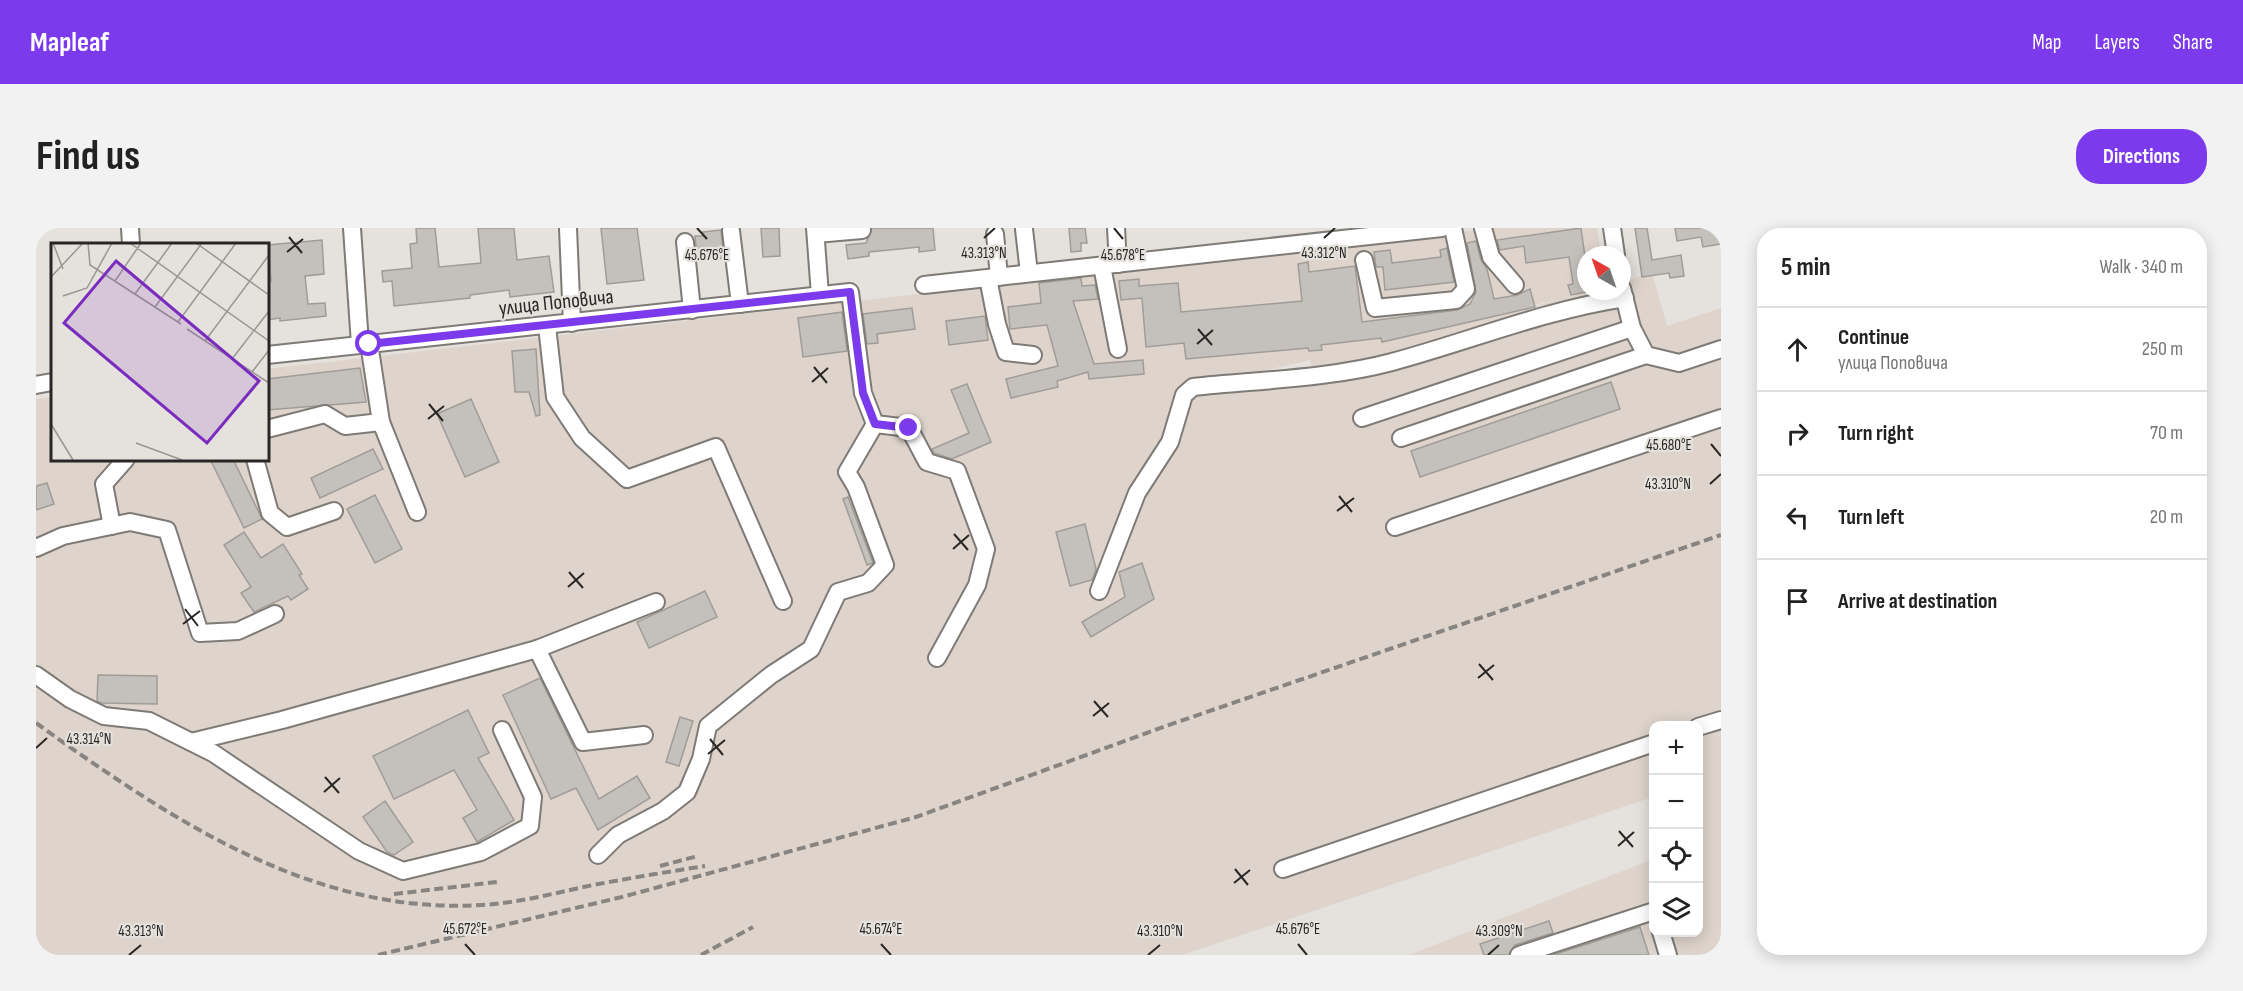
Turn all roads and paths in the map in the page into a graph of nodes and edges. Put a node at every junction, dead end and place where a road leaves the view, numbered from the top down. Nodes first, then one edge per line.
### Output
1 (130, 228) edge
2 (351, 228) edge
3 (568, 228) edge
4 (1116, 228) edge
5 (1442, 228) edge
6 (1453, 228) edge
7 (1483, 228) edge
8 (1612, 228) edge
9 (1024, 229) edge
10 (862, 230) dead end
11 (1408, 230) edge
12 (731, 231) dead end
13 (815, 231) edge
14 (995, 234) dead end
15 (685, 242) dead end
16 (131, 243) edge
17 (1615, 246) edge
18 (1365, 260) dead end
19 (1110, 265) junction
20 (1029, 273) junction
21 (994, 277) junction
22 (924, 285) dead end
23 (1515, 285) dead end
24 (820, 295) junction
25 (1598, 300) edge
26 (1625, 300) edge
27 (740, 304) junction
28 (692, 310) junction
29 (572, 323) junction
30 (547, 326) junction
31 (1632, 328) junction
32 (365, 344) junction
33 (1118, 349) dead end
34 (1721, 350) edge
35 (268, 355) edge
36 (1033, 355) dead end
37 (1646, 356) junction
38 (51, 382) edge
39 (36, 385) edge
40 (1362, 418) dead end
41 (1721, 418) edge
42 (381, 422) junction
43 (875, 424) junction
44 (268, 429) edge
45 (1401, 438) dead end
46 (125, 460) edge
47 (255, 460) edge
48 (334, 511) dead end
49 (417, 512) dead end
50 (112, 526) junction
51 (1395, 527) dead end
52 (36, 548) edge
53 (1099, 591) dead end
54 (783, 601) dead end
55 (656, 602) dead end
56 (275, 614) dead end
57 (537, 649) junction
58 (937, 658) dead end
59 (36, 675) edge
60 (1721, 720) edge
61 (1703, 725) edge
62 (502, 730) dead end
63 (644, 735) dead end
64 (191, 742) junction
65 (1649, 744) edge
66 (598, 855) dead end
67 (1283, 869) dead end
68 (1649, 912) edge
69 (1662, 937) edge
70 (1519, 955) edge
71 (1668, 955) edge

1 - 16 street
2 - 32 street
3 - 29 street
4 - 19 street
5 - 11 street
6 - 18 street
7 - 23 street
8 - 17 street
9 - 20 street
10 - 13 street
11 - 19 street
12 - 27 street
13 - 24 street
14 - 21 street
15 - 28 street
19 - 20 street
19 - 33 street
20 - 21 street
21 - 22 street
21 - 36 street
24 - 27 street, улица Поповича
24 - 43 street, улица Поповича
25 - 53 street
26 - 31 street
27 - 28 street, улица Поповича
28 - 29 street, улица Поповича
29 - 30 street, улица Поповича
30 - 32 street, улица Поповича
30 - 54 street
31 - 37 street
31 - 40 street
32 - 35 street, улица Поповича
32 - 42 street
34 - 37 street
37 - 45 street
38 - 39 street
41 - 51 street
42 - 44 street
42 - 49 street
43 - 58 street
43 - 66 street
46 - 50 street
47 - 48 street
50 - 52 street
50 - 56 street
55 - 57 street
57 - 63 street
57 - 64 street
59 - 64 street
60 - 61 street
62 - 64 street
65 - 67 street
68 - 70 street
69 - 71 street

